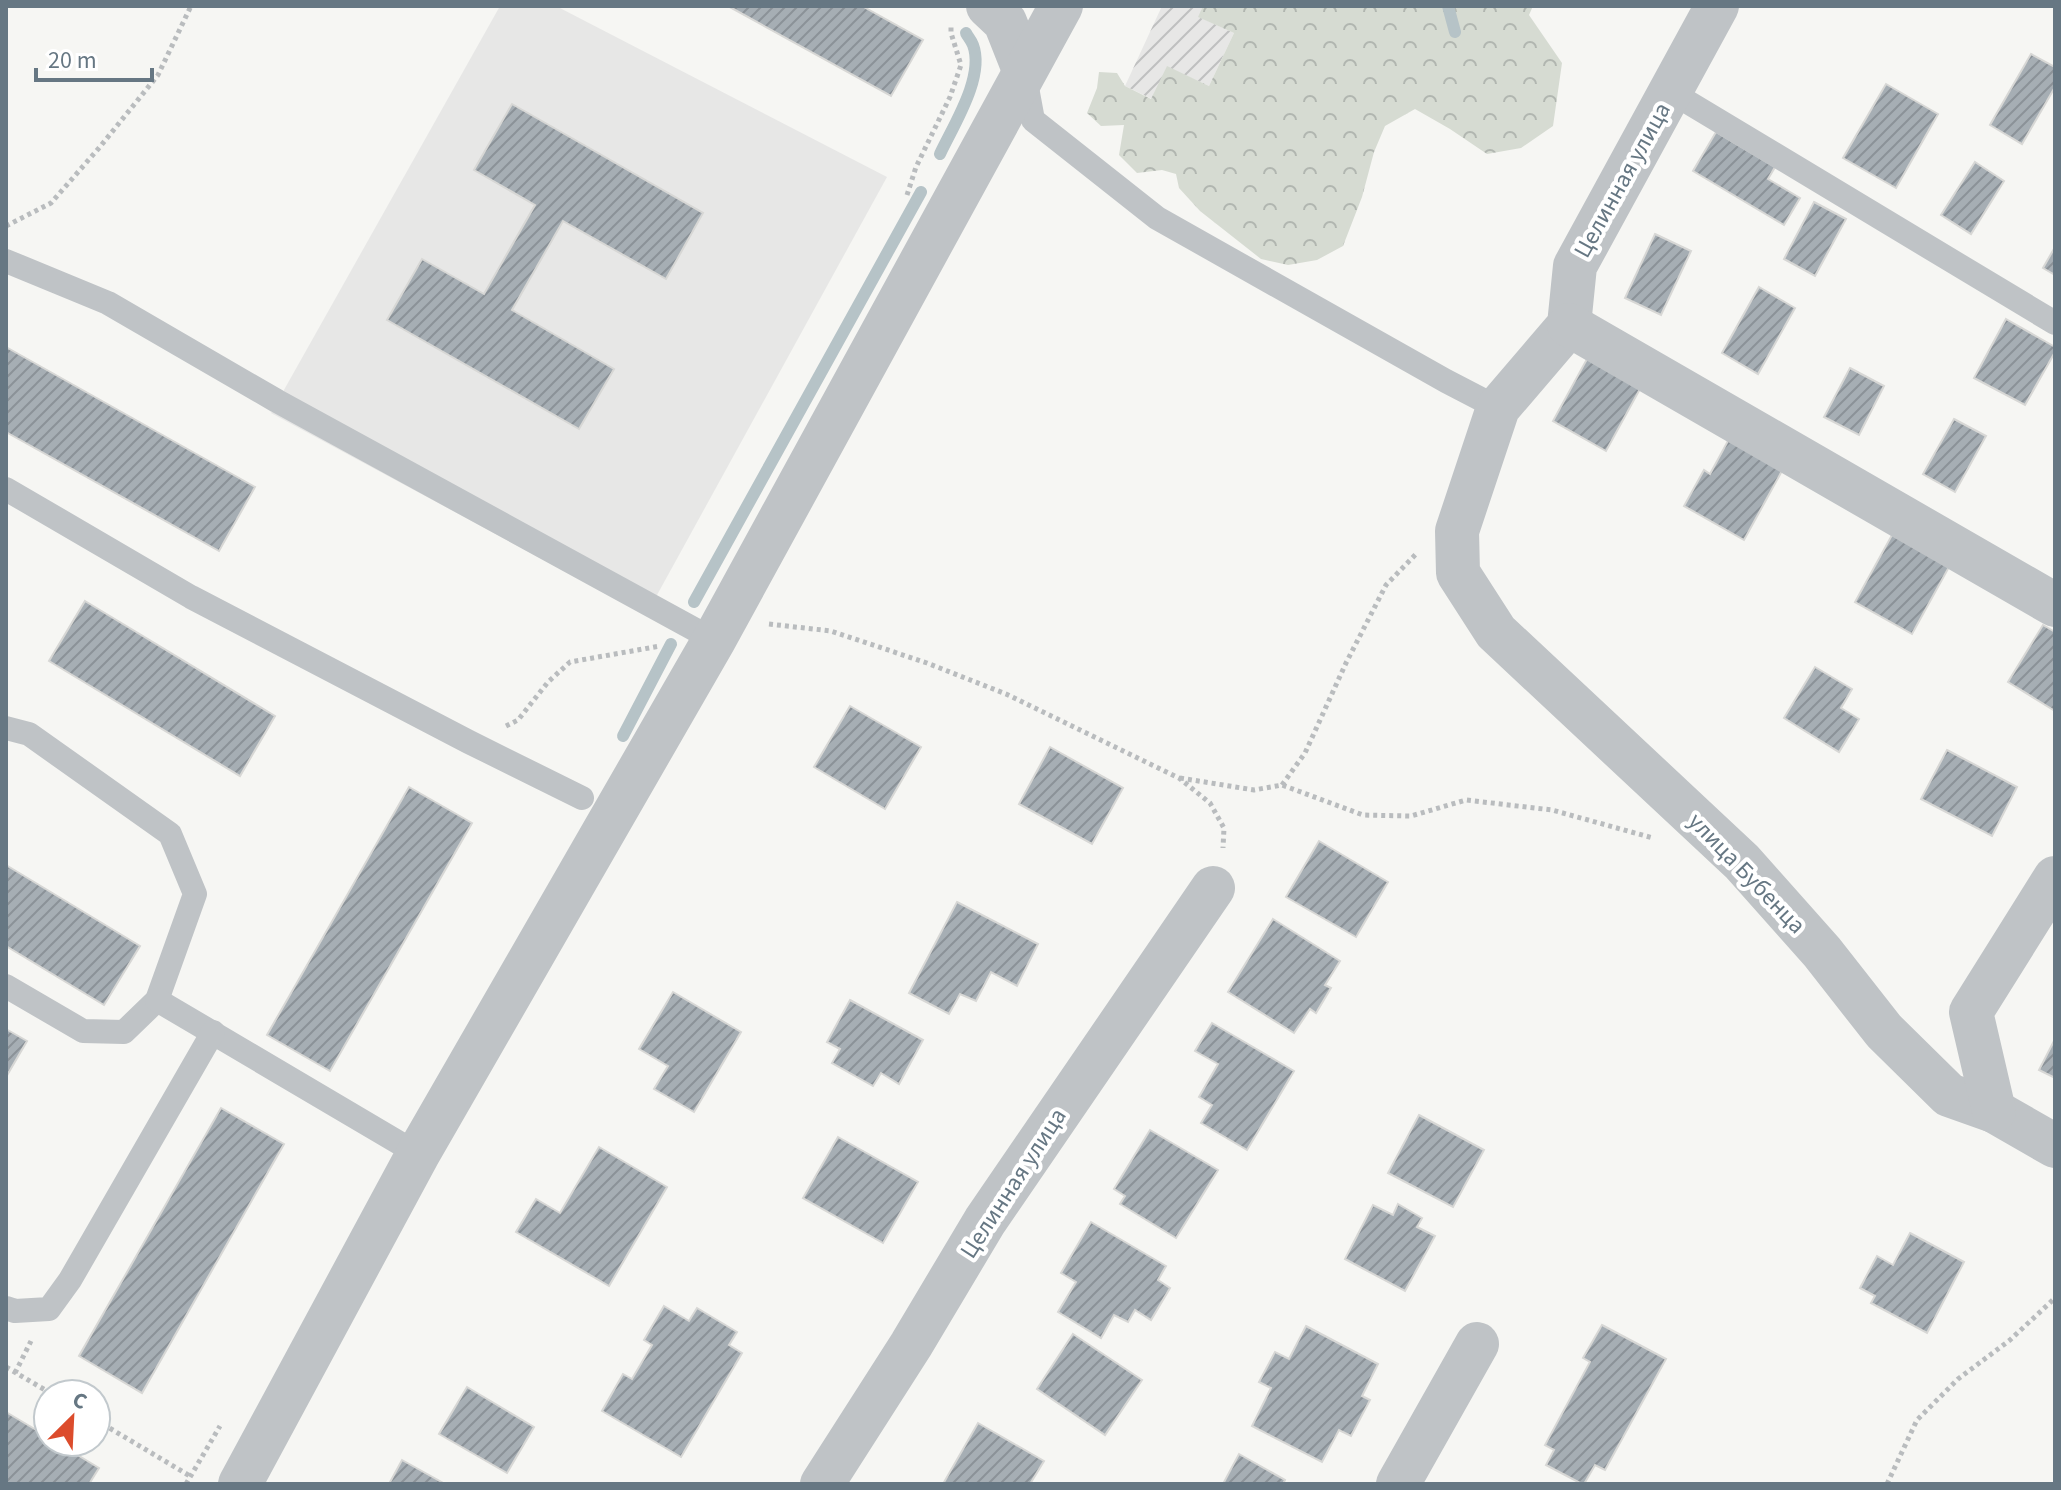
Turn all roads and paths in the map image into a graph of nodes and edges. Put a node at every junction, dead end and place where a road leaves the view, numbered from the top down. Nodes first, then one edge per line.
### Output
1 (191, 6) edge
2 (1061, 6) edge
3 (1717, 6) edge
4 (969, 13) edge
5 (1024, 70) junction
6 (1671, 92) junction
7 (916, 167) dead end
8 (6, 226) edge
9 (6, 261) edge
10 (2055, 323) edge
11 (1569, 325) junction
12 (1498, 408) junction
13 (6, 489) edge
14 (1457, 552) junction
15 (2055, 605) edge
16 (719, 630) junction
17 (661, 646) dead end
18 (6, 728) edge
19 (469, 742) junction
20 (1179, 778) junction
21 (1282, 785) junction
22 (582, 798) dead end
23 (1654, 838) dead end
24 (2055, 878) edge
25 (1213, 888) joint
26 (6, 986) edge
27 (157, 1000) junction
28 (213, 1032) junction
29 (1994, 1111) junction
30 (2055, 1146) edge
31 (418, 1154) junction
32 (2055, 1298) edge
33 (6, 1308) edge
34 (1477, 1344) dead end
35 (6, 1367) edge
36 (32, 1382) edge
37 (112, 1430) edge
38 (190, 1476) dead end
39 (240, 1484) edge
40 (822, 1484) edge
41 (1398, 1484) edge
42 (1887, 1484) edge

1 - 8 path
2 - 5 street
3 - 6 street, Целинная улица
4 - 5 street
4 - 7 path
5 - 12 lane
5 - 16 street
6 - 10 lane
6 - 11 street, Целинная улица
9 - 16 lane
11 - 12 street
11 - 15 street
12 - 14 street
13 - 19 lane
14 - 21 path
14 - 29 street, улица Бубенца
16 - 20 path
16 - 31 street
17 - 19 path
18 - 27 lane
19 - 22 lane
20 - 21 path
20 - 25 path
21 - 23 path
24 - 29 street
25 - 40 street, Целинная улица
26 - 27 lane
27 - 28 lane
28 - 31 lane
28 - 33 lane
29 - 30 street, улица Бубенца
31 - 39 street
32 - 42 path
34 - 41 street
35 - 36 path
37 - 38 path

